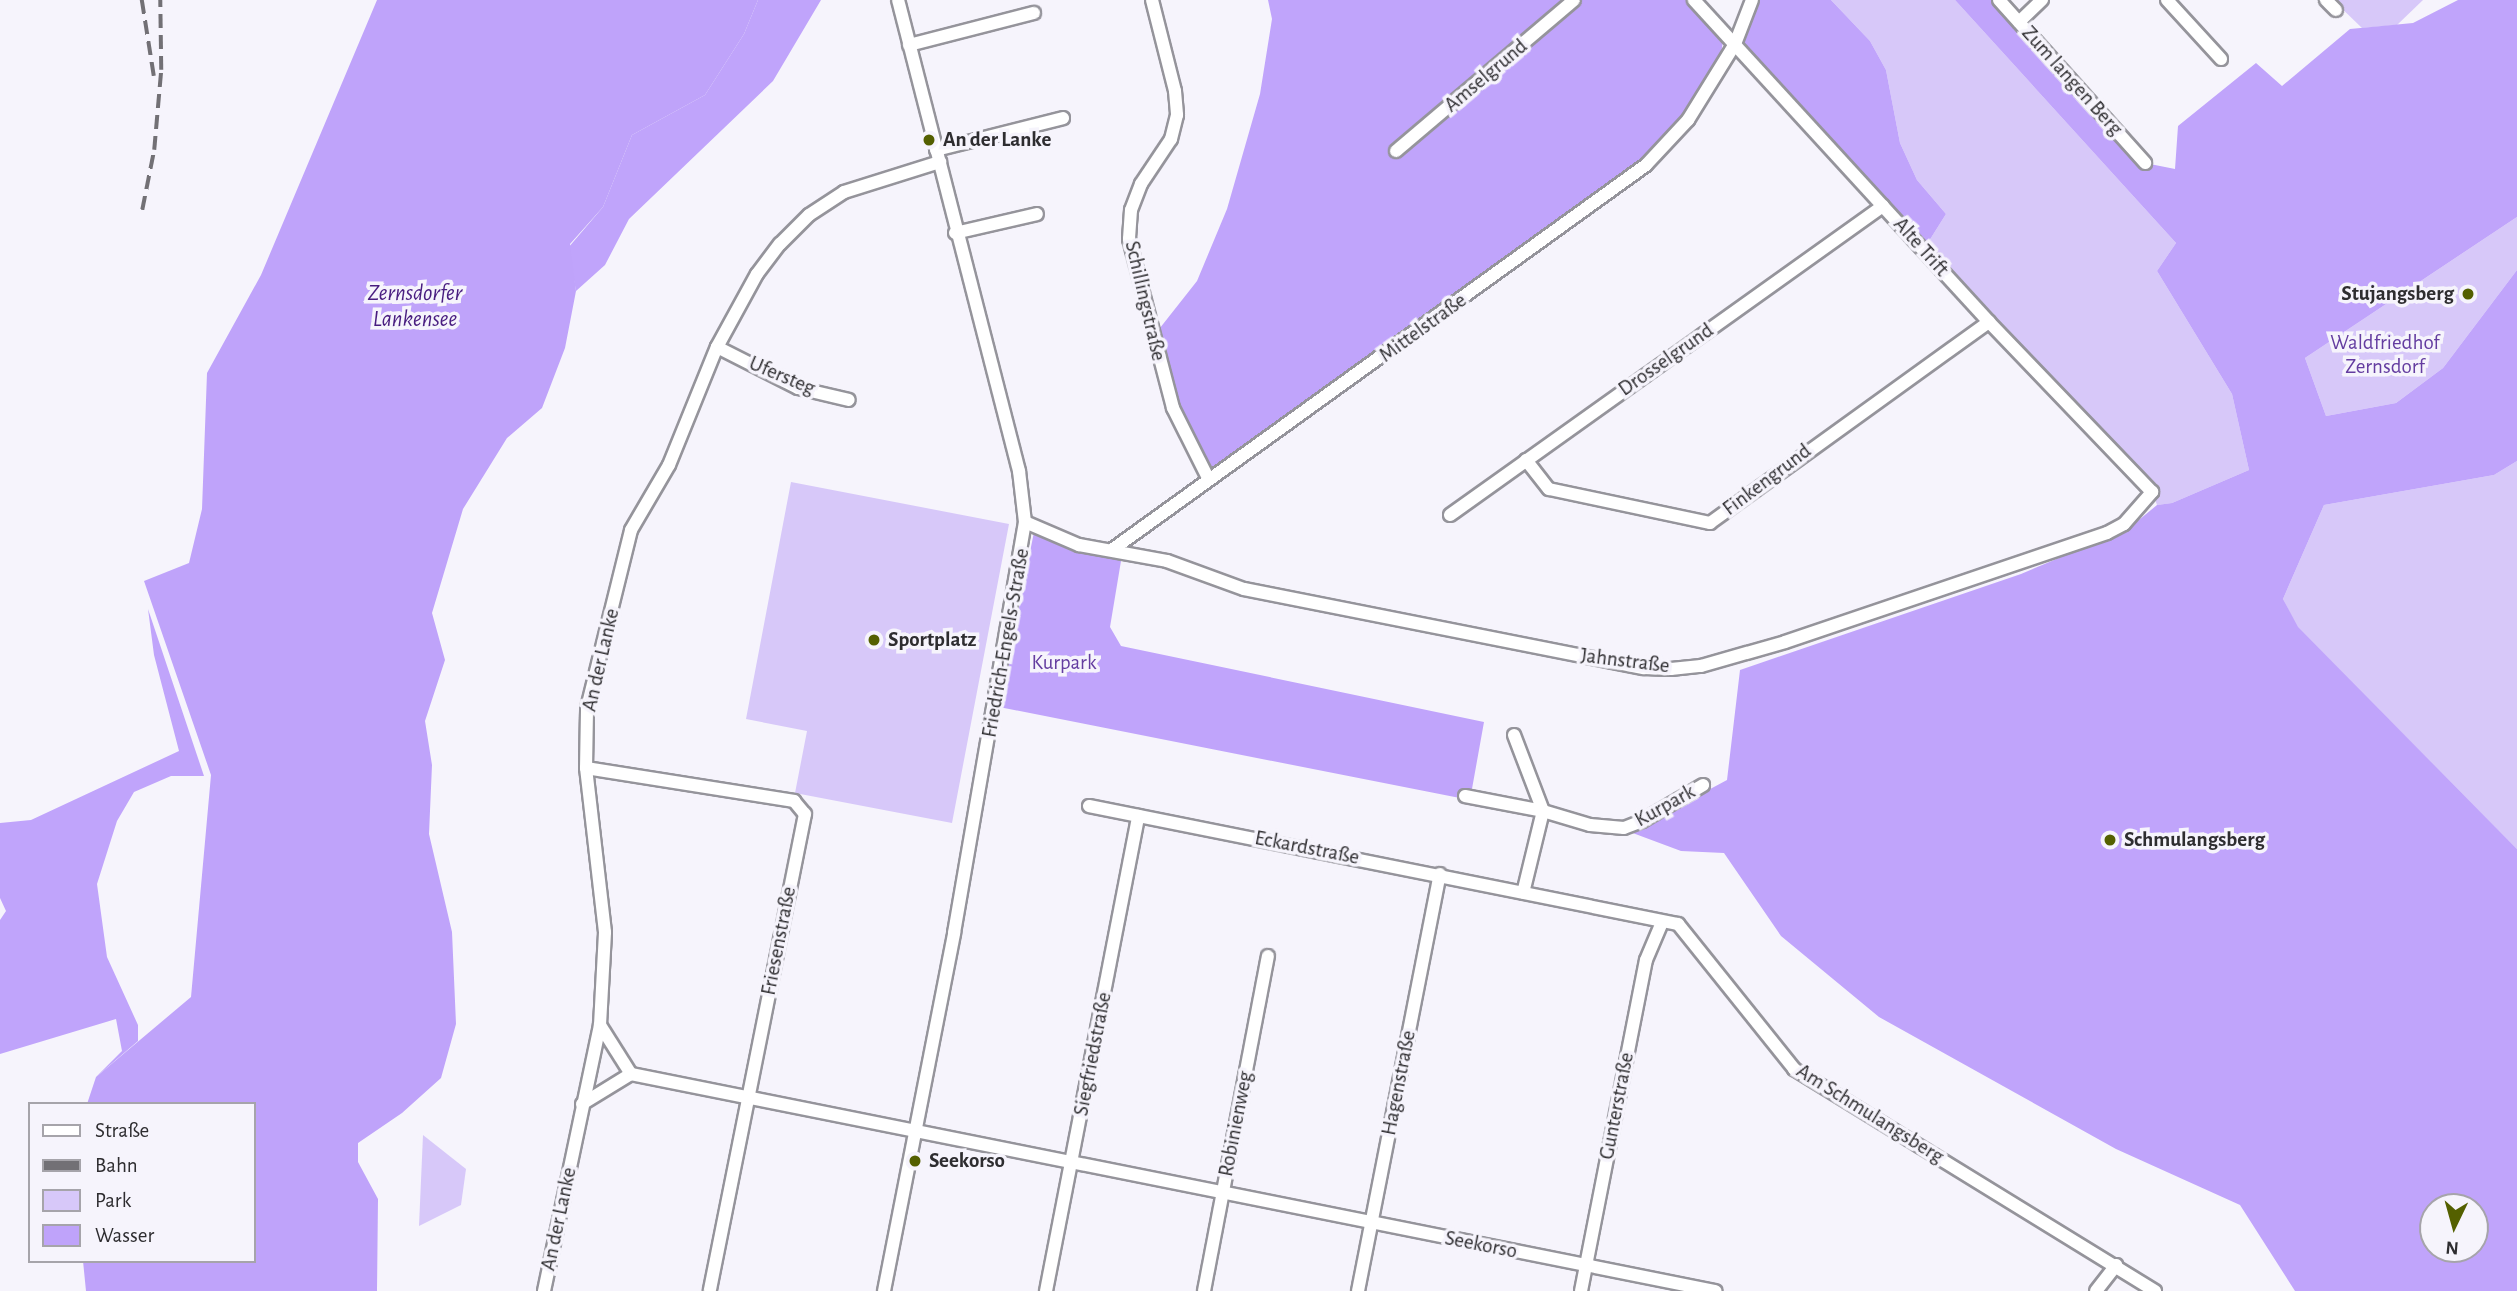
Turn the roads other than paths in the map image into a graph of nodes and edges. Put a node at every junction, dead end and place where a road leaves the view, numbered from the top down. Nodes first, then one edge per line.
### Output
1 (898, 0) edge
2 (1152, 0) edge
3 (1574, 0) edge
4 (1694, 0) edge
5 (1752, 0) edge
6 (1999, 0) edge
7 (2042, 0) edge
8 (2167, 0) edge
9 (2326, 0) edge
10 (2336, 10) dead end
11 (1034, 13) dead end
12 (2019, 22) junction
13 (1735, 44) junction
14 (909, 45) junction
15 (2221, 59) dead end
16 (1063, 118) dead end
17 (1396, 151) dead end
18 (938, 156) junction
19 (2145, 163) dead end
20 (1883, 206) junction
21 (1037, 214) dead end
22 (956, 233) junction
23 (1989, 322) junction
24 (716, 347) junction
25 (849, 400) dead end
26 (1526, 460) junction
27 (1209, 480) junction
28 (2152, 492) joint
29 (1450, 514) dead end
30 (1025, 522) junction
31 (1113, 549) junction
32 (1514, 735) dead end
33 (586, 768) junction
34 (1703, 785) dead end
35 (1465, 796) dead end
36 (1089, 806) dead end
37 (1543, 811) junction
38 (1138, 816) junction
39 (1440, 874) junction
40 (1523, 893) junction
41 (1617, 915) joint
42 (1661, 924) junction
43 (1268, 956) dead end
44 (600, 1025) junction
45 (631, 1074) junction
46 (748, 1099) junction
47 (582, 1104) junction
48 (915, 1132) junction
49 (1072, 1164) junction
50 (1223, 1194) junction
51 (1370, 1222) junction
52 (2116, 1265) junction
53 (1586, 1266) junction
54 (544, 1291) edge
55 (710, 1291) edge
56 (884, 1291) edge
57 (1046, 1291) edge
58 (1204, 1291) edge
59 (1358, 1291) edge
60 (1581, 1291) edge
61 (1715, 1291) edge
62 (2096, 1291) edge
63 (2155, 1291) edge

1 - 14 street, Friedrich-Engels-Straße
2 - 27 street, Schillingstraße
3 - 17 street, Amselgrund
4 - 13 street, Alte Trift
5 - 13 street, Mittelstraße
6 - 12 street, Zum langen Berg
7 - 12 street
8 - 15 street
9 - 10 street
11 - 14 street
12 - 19 street, Zum langen Berg
13 - 20 street, Alte Trift
13 - 27 street, Mittelstraße
14 - 18 street, Friedrich-Engels-Straße
16 - 18 street, An der Lanke
18 - 22 street, Friedrich-Engels-Straße
18 - 24 street, An der Lanke
20 - 23 street, Alte Trift
20 - 26 street, Drosselgrund
21 - 22 street
22 - 30 street, Friedrich-Engels-Straße
23 - 26 street, Finkengrund
23 - 28 street, Alte Trift
24 - 25 street, Ufersteg
24 - 33 street, An der Lanke
26 - 29 street, Drosselgrund
27 - 31 street, Mittelstraße
28 - 31 street, Jahnstraße
30 - 31 street
30 - 48 street, Friedrich-Engels-Straße
32 - 37 street
33 - 44 street, An der Lanke
33 - 46 street, Friesenstraße
34 - 37 street, Kurpark
35 - 37 street
36 - 38 street, Eckardstraße
37 - 40 street
38 - 39 street, Eckardstraße
38 - 49 street, Siegfriedstraße
39 - 40 street, Eckardstraße
39 - 51 street, Hagenstraße
40 - 41 street, Eckardstraße
41 - 42 street, Am Schmulangsberg
42 - 52 street, Am Schmulangsberg
42 - 53 street, Gunterstraße
43 - 50 street, Robinienweg
44 - 45 street
44 - 47 street, An der Lanke
45 - 46 street, Seekorso
45 - 47 street
46 - 48 street, Seekorso
46 - 55 street, Friesenstraße
47 - 54 street, An der Lanke
48 - 49 street, Seekorso
48 - 56 street, Friedrich-Engels-Straße
49 - 50 street, Seekorso
49 - 57 street, Siegfriedstraße
50 - 51 street, Seekorso
50 - 58 street, Robinienweg
51 - 53 street, Seekorso
51 - 59 street, Hagenstraße
52 - 62 street
52 - 63 street, Am Schmulangsberg
53 - 60 street, Gunterstraße
53 - 61 street, Seekorso

